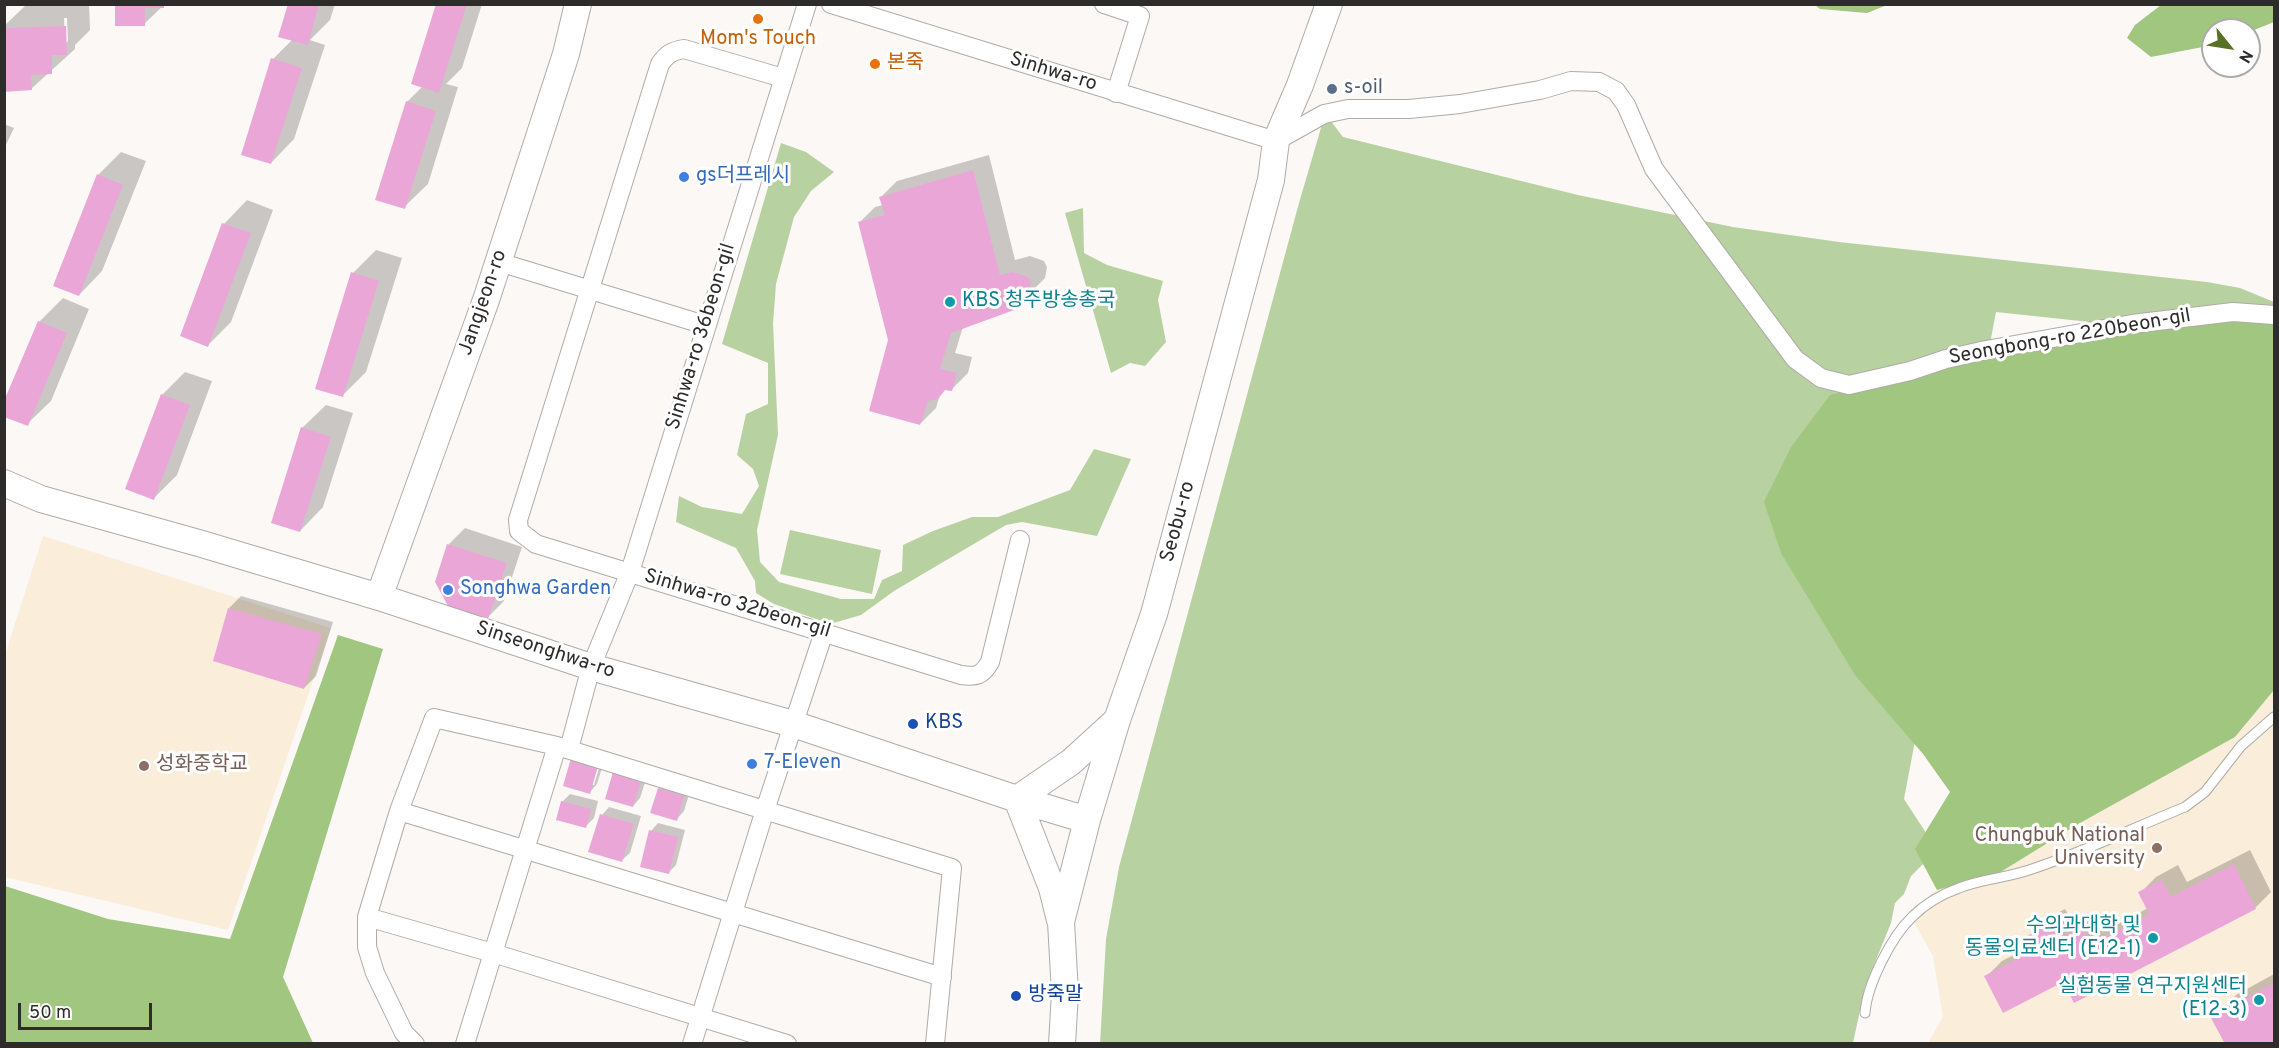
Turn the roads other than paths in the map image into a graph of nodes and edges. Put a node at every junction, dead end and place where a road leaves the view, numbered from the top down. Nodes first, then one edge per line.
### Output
1 (578, 4) edge
2 (807, 4) edge
3 (831, 4) edge
4 (1104, 4) edge
5 (1329, 4) edge
6 (783, 78) junction
7 (1116, 93) junction
8 (1276, 141) junction
9 (499, 262) junction
10 (591, 290) junction
11 (2274, 315) edge
12 (705, 325) junction
13 (4, 483) edge
14 (1020, 540) dead end
15 (630, 572) junction
16 (379, 597) junction
17 (824, 632) junction
18 (591, 667) junction
19 (2274, 717) edge
20 (1117, 720) junction
21 (793, 724) junction
22 (563, 748) junction
23 (1017, 799) junction
24 (765, 810) junction
25 (399, 811) junction
26 (1087, 819) junction
27 (524, 850) junction
28 (734, 914) junction
29 (367, 917) junction
30 (1061, 922) junction
31 (493, 952) junction
32 (942, 977) junction
33 (1865, 1013) dead end
34 (702, 1018) junction
35 (415, 1044) edge
36 (465, 1044) edge
37 (692, 1044) edge
38 (787, 1044) edge
39 (935, 1044) edge
40 (1062, 1044) edge

1 - 9 street, Jangjeon-ro
2 - 6 street, Sinhwa-ro 36beon-gil
3 - 7 street, Sinhwa-ro
4 - 7 street
5 - 8 street, Seobu-ro
6 - 10 street, Sinhwa-ro 32beon-gil
6 - 12 street, Sinhwa-ro 36beon-gil
7 - 8 street, Sinhwa-ro
8 - 11 street, Seongbong-ro 220beon-gil
8 - 20 street, Seobu-ro
9 - 10 street
9 - 16 street, Jangjeon-ro
10 - 12 street
10 - 15 street, Sinhwa-ro 32beon-gil
12 - 15 street, Sinhwa-ro 36beon-gil
13 - 16 street, Sinseonghwa-ro
14 - 17 street, Sinhwa-ro 32beon-gil
15 - 17 street, Sinhwa-ro 32beon-gil
15 - 18 street, Sinhwa-ro 36beon-gil
16 - 18 street, Sinseonghwa-ro
17 - 21 street
18 - 21 street, Sinseonghwa-ro
18 - 22 street, Sinhwa-ro 36beon-gil
19 - 33 lane
20 - 23 street
20 - 26 street, Seobu-ro
21 - 23 street, Sinseonghwa-ro
21 - 24 street
22 - 24 street
22 - 25 street
22 - 27 street, Sinhwa-ro 36beon-gil
23 - 26 street, Sinseonghwa-ro
23 - 30 street
24 - 28 street
24 - 32 street
25 - 27 street
25 - 29 street
26 - 30 street, Seobu-ro
27 - 28 street
27 - 31 street, Sinhwa-ro 36beon-gil
28 - 32 street
28 - 34 street
29 - 31 street
29 - 35 street
30 - 40 street, Seobu-ro
31 - 34 street
31 - 36 street, Sinhwa-ro 36beon-gil
32 - 39 street
34 - 37 street
34 - 38 street

